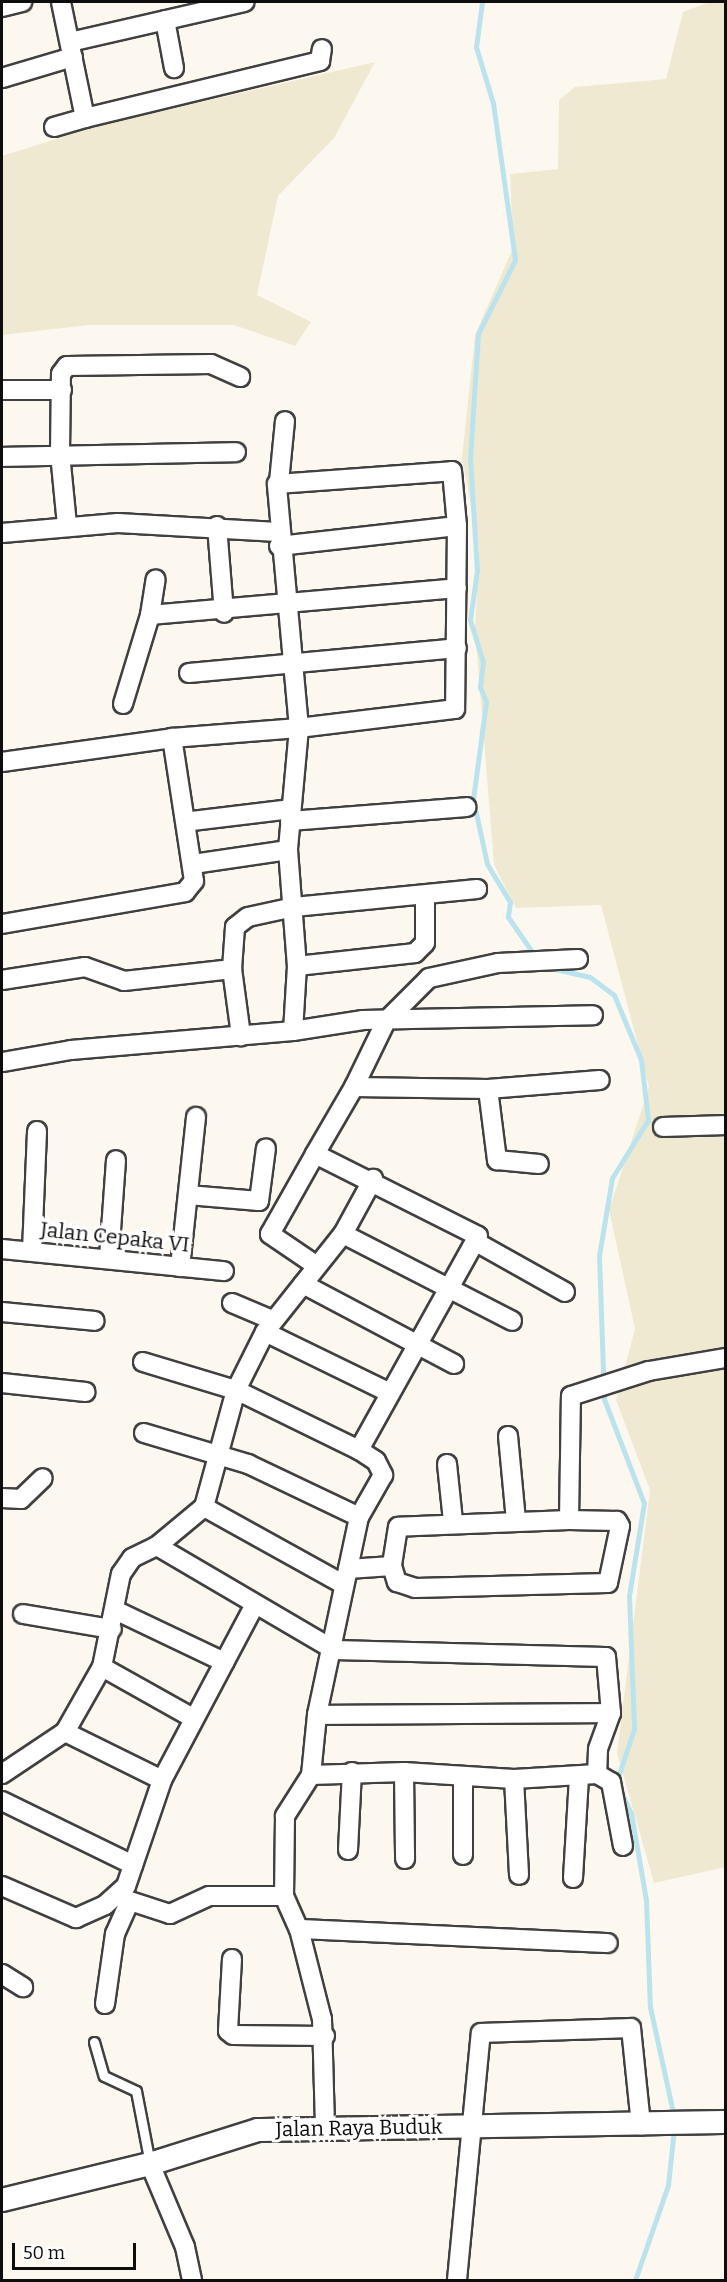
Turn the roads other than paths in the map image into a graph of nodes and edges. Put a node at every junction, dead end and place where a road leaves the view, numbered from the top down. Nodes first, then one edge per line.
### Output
1 (22, 2) edge
2 (61, 2) edge
3 (244, 2) edge
4 (2, 7) edge
5 (165, 20) junction
6 (322, 49) dead end
7 (72, 50) junction
8 (174, 68) dead end
9 (2, 78) edge
10 (85, 118) junction
11 (54, 126) dead end
12 (240, 377) dead end
13 (2, 390) edge
14 (62, 390) junction
15 (285, 421) dead end
16 (236, 452) dead end
17 (60, 453) junction
18 (2, 457) edge
19 (279, 482) junction
20 (67, 525) junction
21 (217, 526) junction
22 (457, 526) junction
23 (2, 532) edge
24 (279, 539) junction
25 (156, 579) dead end
26 (457, 588) junction
27 (288, 604) junction
28 (224, 613) junction
29 (150, 615) junction
30 (457, 648) junction
31 (295, 666) junction
32 (189, 673) dead end
33 (123, 704) dead end
34 (298, 728) junction
35 (172, 738) junction
36 (2, 762) edge
37 (466, 807) dead end
38 (290, 815) junction
39 (192, 821) dead end
40 (288, 850) junction
41 (200, 863) dead end
42 (477, 889) dead end
43 (425, 895) junction
44 (294, 907) junction
45 (2, 924) edge
46 (578, 959) dead end
47 (297, 966) junction
48 (232, 969) junction
49 (2, 980) edge
50 (593, 1016) dead end
51 (376, 1021) junction
52 (293, 1031) junction
53 (241, 1036) junction
54 (2, 1062) edge
55 (600, 1080) dead end
56 (354, 1087) junction
57 (488, 1089) junction
58 (195, 1117) dead end
59 (726, 1125) edge
60 (663, 1127) dead end
61 (37, 1131) dead end
62 (266, 1148) dead end
63 (315, 1154) junction
64 (116, 1160) dead end
65 (539, 1164) dead end
66 (373, 1179) junction
67 (188, 1195) junction
68 (343, 1234) junction
69 (476, 1242) junction
70 (2, 1249) edge
71 (32, 1251) junction
72 (109, 1258) junction
73 (317, 1266) junction
74 (180, 1267) junction
75 (224, 1271) dead end
76 (303, 1284) junction
77 (451, 1290) junction
78 (565, 1292) dead end
79 (232, 1303) dead end
80 (2, 1312) edge
81 (94, 1321) dead end
82 (512, 1321) dead end
83 (269, 1326) junction
84 (418, 1347) junction
85 (726, 1358) edge
86 (143, 1362) dead end
87 (454, 1364) dead end
88 (2, 1383) edge
89 (236, 1390) junction
90 (86, 1392) dead end
91 (390, 1393) junction
92 (144, 1433) dead end
93 (508, 1436) dead end
94 (359, 1450) junction
95 (215, 1451) junction
96 (447, 1464) dead end
97 (43, 1478) dead end
98 (2, 1498) edge
99 (204, 1507) junction
100 (359, 1517) junction
101 (569, 1520) junction
102 (453, 1521) junction
103 (516, 1521) junction
104 (157, 1546) junction
105 (392, 1566) junction
106 (345, 1576) junction
107 (254, 1606) junction
108 (23, 1614) dead end
109 (114, 1620) junction
110 (334, 1650) junction
111 (224, 1662) junction
112 (102, 1667) junction
113 (611, 1713) junction
114 (317, 1715) junction
115 (193, 1718) junction
116 (64, 1732) junction
117 (404, 1772) junction
118 (352, 1773) junction
119 (2, 1774) edge
120 (597, 1774) junction
121 (311, 1775) junction
122 (463, 1776) junction
123 (579, 1777) junction
124 (514, 1779) junction
125 (162, 1780) junction
126 (2, 1801) edge
127 (623, 1846) dead end
128 (348, 1850) dead end
129 (463, 1855) dead end
130 (405, 1859) dead end
131 (133, 1865) junction
132 (519, 1875) dead end
133 (573, 1878) dead end
134 (2, 1886) edge
135 (284, 1896) junction
136 (299, 1929) junction
137 (608, 1943) dead end
138 (231, 1959) dead end
139 (2, 1974) edge
140 (23, 1987) dead end
141 (105, 2004) dead end
142 (325, 2036) junction
143 (94, 2042) dead end
144 (726, 2122) edge
145 (326, 2125) junction
146 (641, 2125) junction
147 (471, 2127) junction
148 (150, 2164) junction
149 (2, 2200) edge
150 (192, 2280) edge
151 (457, 2280) edge

1 - 4 street
2 - 7 street
3 - 5 street
5 - 7 street
5 - 8 street
6 - 10 street
7 - 9 street
7 - 10 street
10 - 11 street
12 - 14 street
13 - 14 street
14 - 17 street
15 - 19 street
16 - 17 street
17 - 18 street
17 - 20 street
19 - 22 street
19 - 24 street
20 - 21 street
20 - 23 street
21 - 24 street
21 - 28 street
22 - 24 street
22 - 26 street
24 - 27 street
25 - 29 street
26 - 27 street
26 - 30 street
27 - 28 street
27 - 31 street
28 - 29 street
29 - 33 street
30 - 31 street
30 - 34 street
31 - 32 street
31 - 34 street
34 - 35 street
34 - 38 street
35 - 36 street
35 - 45 street
37 - 38 street
38 - 39 street
38 - 40 street
40 - 41 street
40 - 44 street
42 - 43 street
43 - 44 street
43 - 47 street
44 - 47 street
44 - 48 street
46 - 51 street
47 - 52 street
48 - 49 street
48 - 53 street
50 - 51 street
51 - 52 street
51 - 56 street
52 - 53 street
53 - 54 street
55 - 57 street
56 - 57 street
56 - 63 street
57 - 65 street
58 - 67 street
59 - 60 street
61 - 71 street
62 - 67 street
63 - 66 street
63 - 73 street
64 - 72 street
66 - 68 street
66 - 69 street
67 - 74 street
68 - 73 street
68 - 77 street
69 - 77 street
69 - 78 street
70 - 71 street, Jalan Cepaka VI
71 - 72 street, Jalan Cepaka VI
72 - 74 street, Jalan Cepaka VI
73 - 76 street
74 - 75 street, Jalan Cepaka VI
76 - 83 street
76 - 84 street
77 - 82 street
77 - 84 street
79 - 83 street
80 - 81 street
83 - 89 street
83 - 91 street
84 - 87 street
84 - 91 street
85 - 101 street
86 - 89 street
88 - 90 street
89 - 94 street
89 - 95 street
91 - 94 street
92 - 95 street
93 - 103 street
94 - 100 street
95 - 99 street
95 - 100 street
96 - 102 street
97 - 98 street
99 - 104 street
99 - 106 street
100 - 106 street
101 - 103 street
101 - 105 street
102 - 103 street
102 - 105 street
104 - 107 street
104 - 109 street
105 - 106 street
106 - 110 street
107 - 110 street
107 - 111 street
108 - 109 street
109 - 111 street
109 - 112 street
110 - 113 street
110 - 114 street
111 - 115 street
112 - 115 street
112 - 116 street
113 - 114 street
113 - 120 street
114 - 121 street
115 - 125 street
116 - 119 street
116 - 125 street
117 - 118 street
117 - 122 street
117 - 130 street
118 - 121 street
118 - 128 street
120 - 123 street
120 - 127 street
121 - 135 street
122 - 124 street
122 - 129 street
123 - 124 street
123 - 133 street
124 - 132 street
125 - 131 street
126 - 131 street
131 - 134 street
135 - 136 street
135 - 141 street
136 - 137 street
136 - 142 street
138 - 142 street
139 - 140 street
142 - 145 street
143 - 148 lane
144 - 146 street, Jalan Raya Buduk
145 - 147 street, Jalan Raya Buduk
145 - 148 street, Jalan Raya Buduk
146 - 147 street, Jalan Raya Buduk
146 - 147 street
147 - 151 street
148 - 149 street, Jalan Raya Buduk
148 - 150 street

